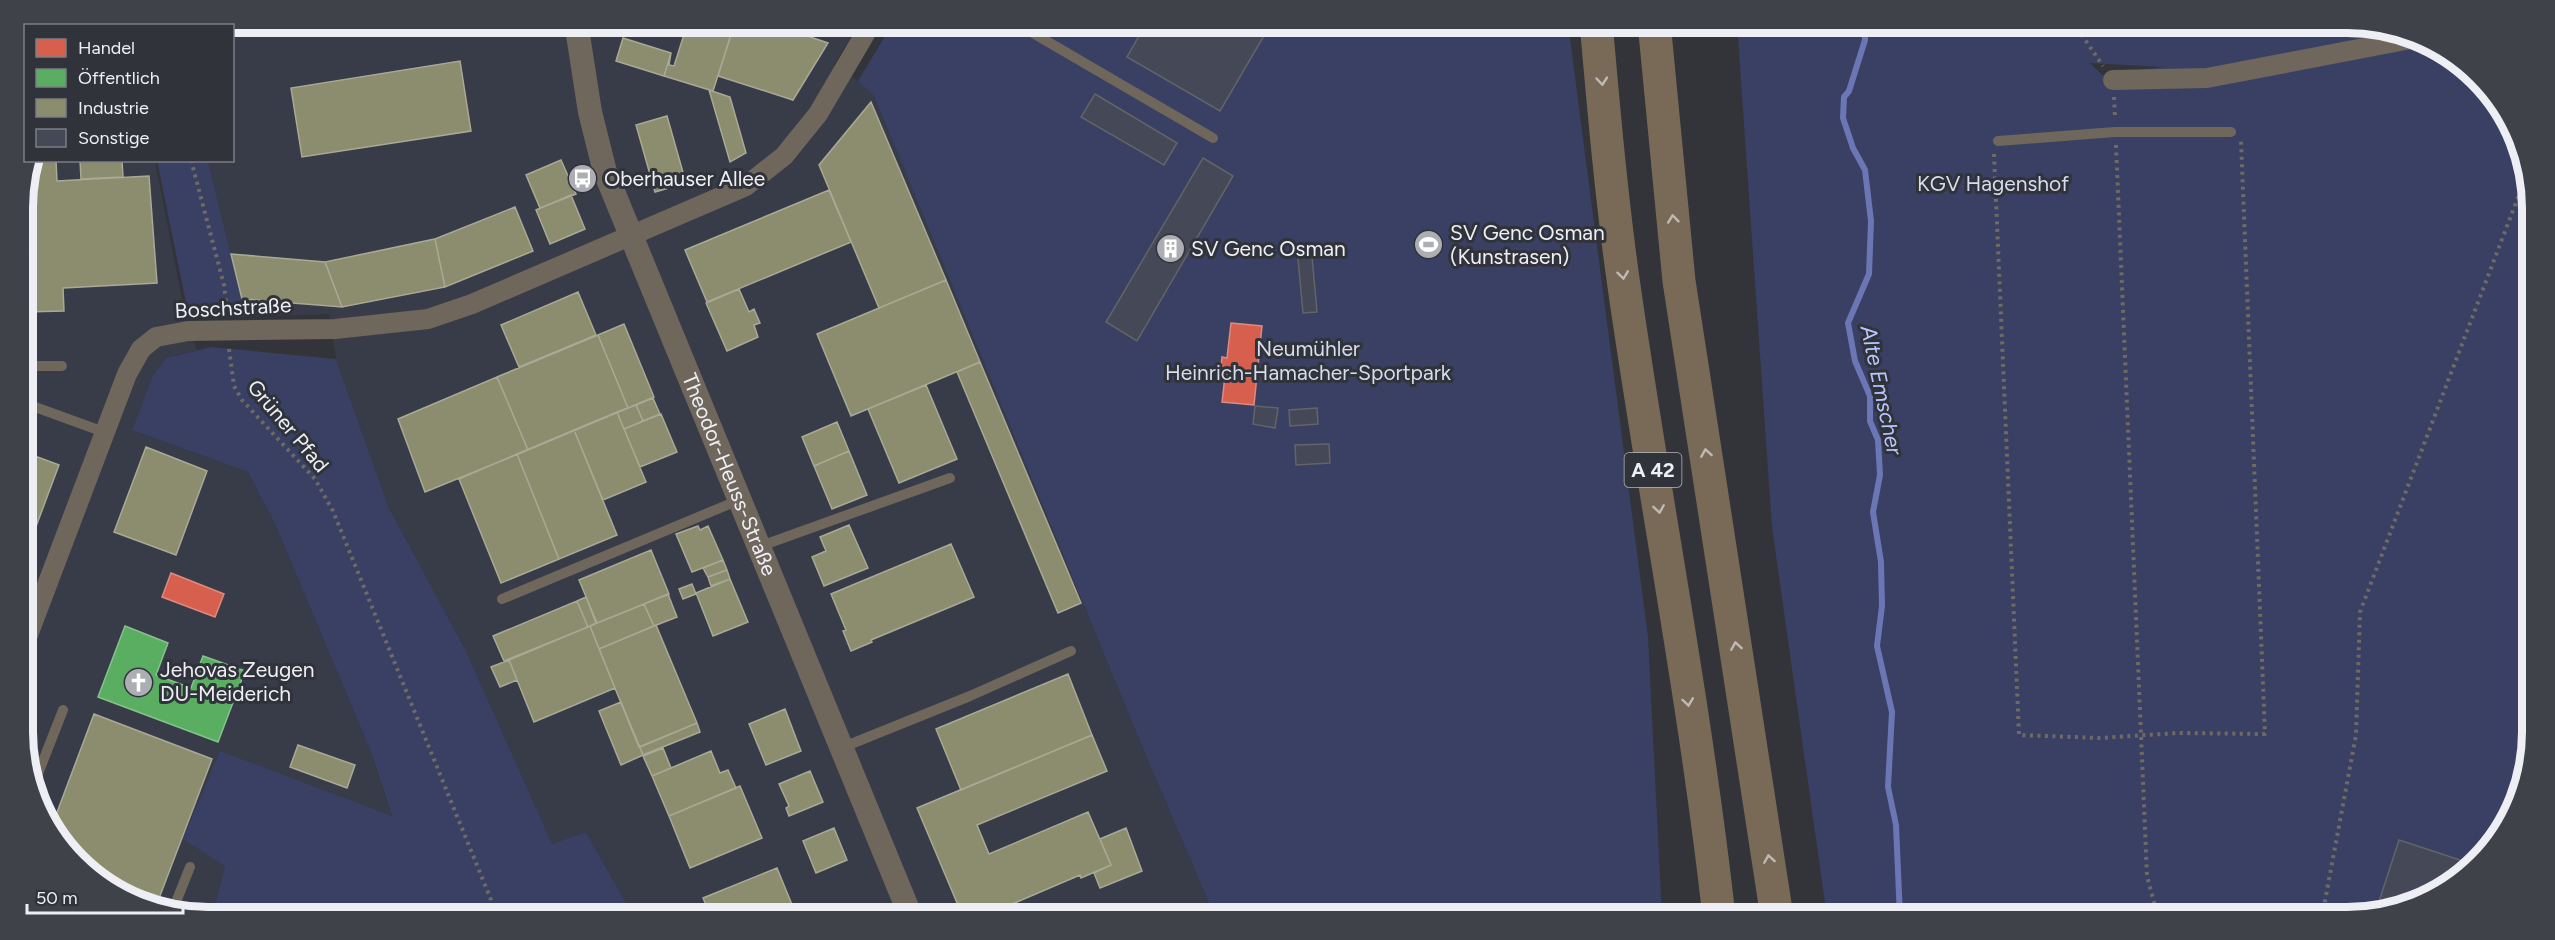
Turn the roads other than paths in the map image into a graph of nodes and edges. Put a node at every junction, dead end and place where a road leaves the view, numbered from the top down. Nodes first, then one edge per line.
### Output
1 (578, 33) edge
2 (866, 33) edge
3 (1033, 33) edge
4 (1597, 33) edge
5 (1655, 33) edge
6 (2400, 41) edge
7 (2113, 80) road end
8 (2231, 132) road end
9 (1213, 138) dead end
10 (1998, 141) road end
11 (631, 237) junction
12 (33, 366) edge
13 (62, 366) dead end
14 (33, 408) edge
15 (104, 432) junction
16 (950, 478) dead end
17 (739, 500) junction
18 (758, 547) junction
19 (502, 599) dead end
20 (33, 622) edge
21 (1071, 651) dead end
22 (63, 710) dead end
23 (841, 748) junction
24 (38, 774) edge
25 (190, 867) dead end
26 (175, 904) edge
27 (906, 907) edge
28 (1718, 907) edge
29 (1775, 907) edge

1 - 11 street, Theodor-Heuss-Straße
2 - 11 street
3 - 9 lane
4 -> 28 highway, A 42
29 -> 5 highway, A 42
6 - 7 street
8 - 10 lane
11 - 15 street, Boschstraße
11 - 17 street, Theodor-Heuss-Straße
12 - 13 lane
14 - 15 lane
15 - 20 street, Boschstraße
16 - 18 lane
17 - 18 street, Theodor-Heuss-Straße
17 - 19 lane
18 - 23 street, Theodor-Heuss-Straße
21 - 23 lane
22 - 24 lane
23 - 27 street, Theodor-Heuss-Straße
25 - 26 lane

